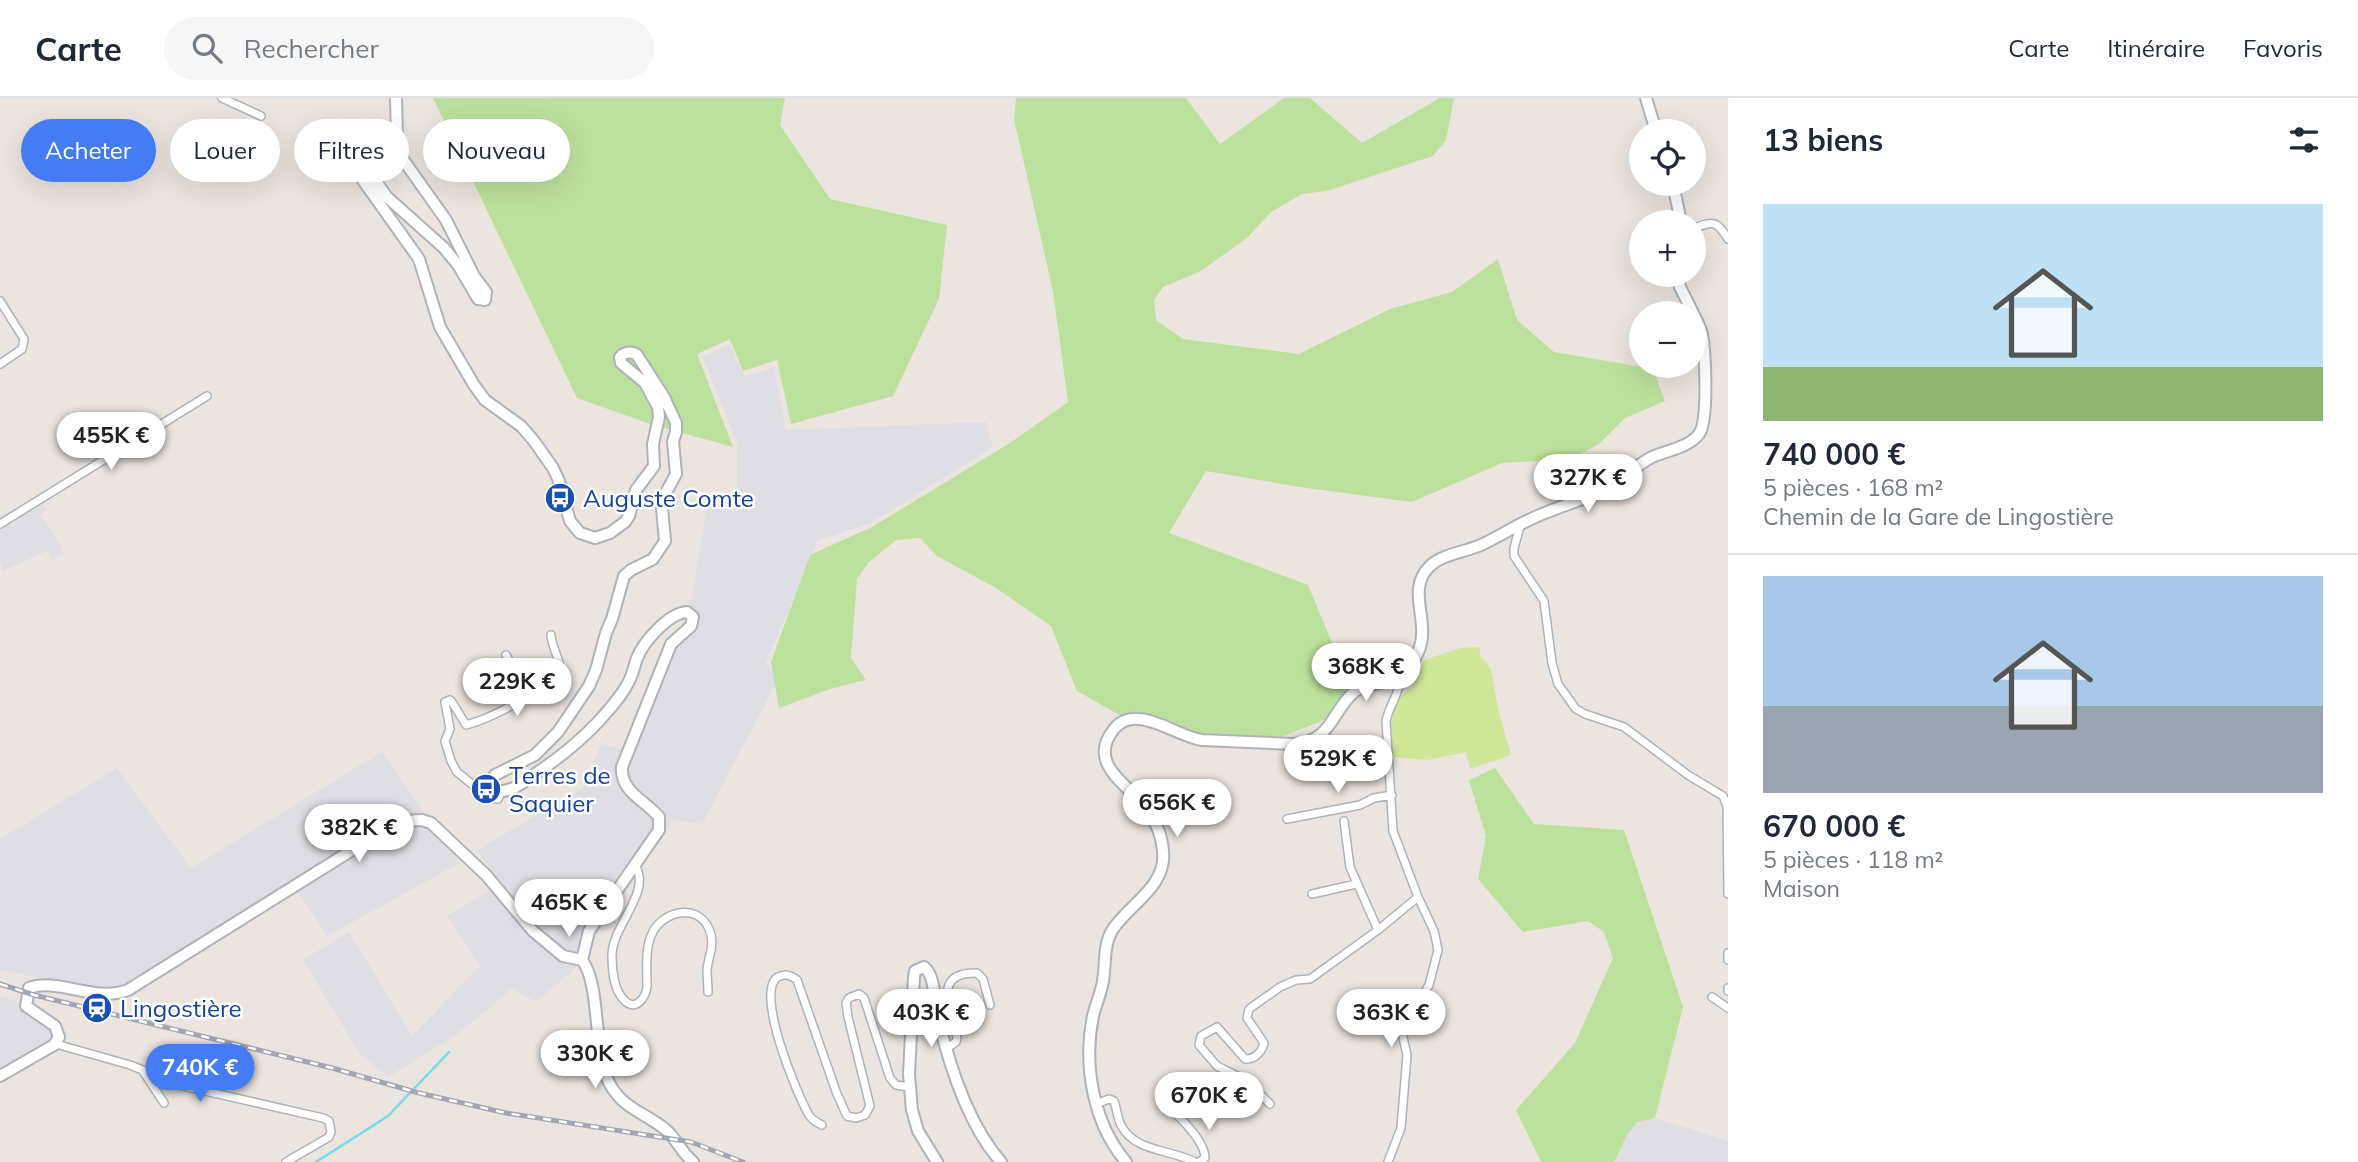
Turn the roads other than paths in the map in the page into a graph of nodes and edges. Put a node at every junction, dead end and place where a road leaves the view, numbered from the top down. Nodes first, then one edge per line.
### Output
1 (222, 98) edge
2 (396, 98) edge
3 (1646, 98) edge
4 (261, 117) dead end
5 (1652, 119) edge
6 (1706, 223) edge
7 (1728, 239) edge
8 (0, 301) edge
9 (0, 364) edge
10 (1705, 378) edge
11 (207, 396) dead end
12 (1521, 523) junction
13 (0, 524) edge
14 (551, 635) dead end
15 (506, 655) dead end
16 (1399, 676) junction
17 (530, 695) junction
18 (501, 792) junction
19 (1392, 795) junction
20 (1287, 819) dead end
21 (1344, 821) dead end
22 (635, 865) junction
23 (1356, 884) junction
24 (1312, 894) dead end
25 (1728, 894) edge
26 (1418, 897) junction
27 (1378, 930) junction
28 (1728, 953) edge
29 (580, 957) junction
30 (1728, 960) edge
31 (708, 992) dead end
32 (1712, 997) dead end
33 (990, 1005) dead end
34 (1728, 1008) edge
35 (56, 1044) junction
36 (947, 1048) junction
37 (143, 1070) junction
38 (0, 1076) edge
39 (909, 1087) junction
40 (164, 1102) dead end
41 (1096, 1104) junction
42 (1270, 1104) dead end
43 (1166, 1105) dead end
44 (822, 1125) dead end
45 (286, 1162) edge
46 (692, 1162) edge
47 (937, 1162) edge
48 (1001, 1162) edge
49 (1126, 1162) edge
50 (1197, 1162) edge
51 (1388, 1162) edge

1 - 4 street
2 - 18 street
3 - 5 street
6 - 7 street
8 - 9 street
10 - 12 street
11 - 13 street
12 - 16 street
12 - 25 street
14 - 17 street
15 - 17 street
16 - 19 street
16 - 41 street
17 - 18 street
18 - 22 street
19 - 20 street
19 - 26 street
21 - 23 street
22 - 29 street
22 - 31 street
23 - 24 street
23 - 27 street
26 - 27 street
26 - 51 street
27 - 42 street
28 - 30 street
29 - 35 street
29 - 46 street
32 - 34 street
33 - 36 street
35 - 37 street
35 - 38 street
36 - 39 street
36 - 48 street
37 - 40 street
37 - 45 street
39 - 44 street
39 - 47 street
41 - 49 street
41 - 50 street
43 - 50 street

